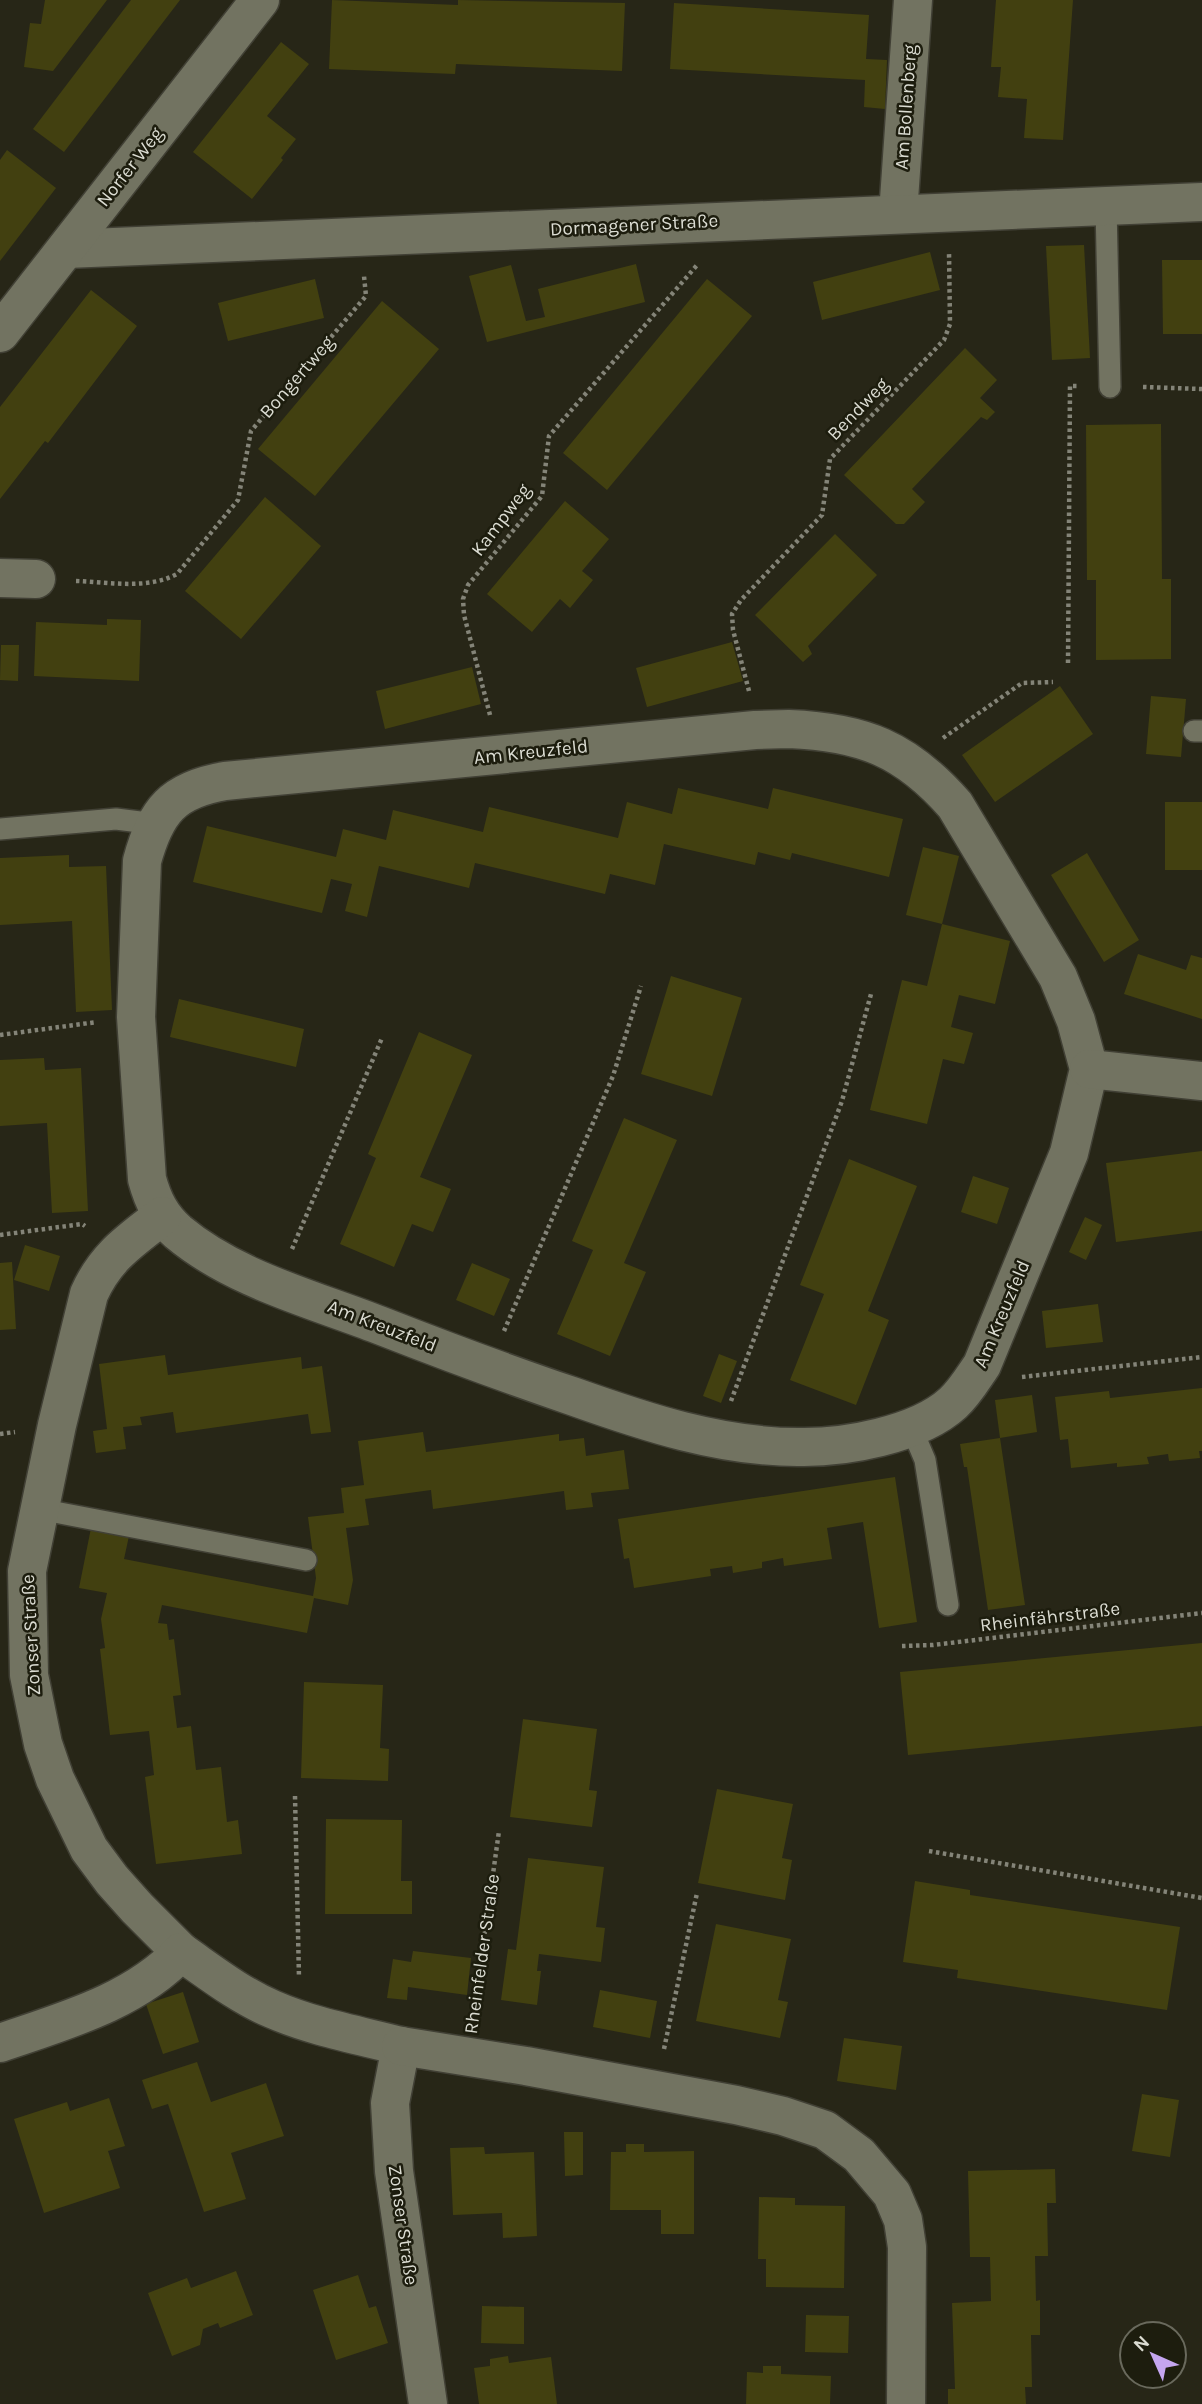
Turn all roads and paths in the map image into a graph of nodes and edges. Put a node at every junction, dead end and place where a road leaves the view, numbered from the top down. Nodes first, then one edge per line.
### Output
1 (260, 0) edge
2 (913, 0) edge
3 (1202, 202) edge
4 (1106, 206) junction
5 (948, 213) junction
6 (898, 214) junction
7 (693, 222) junction
8 (361, 237) junction
9 (66, 249) junction
10 (0, 333) edge
11 (1110, 387) junction
12 (1202, 389) edge
13 (18, 579) edge
14 (1068, 663) dead end
15 (1053, 682) dead end
16 (755, 730) junction
17 (498, 755) junction
18 (914, 765) junction
19 (156, 824) junction
20 (0, 830) edge
21 (641, 986) dead end
22 (871, 994) dead end
23 (136, 1017) junction
24 (0, 1035) edge
25 (382, 1038) dead end
26 (1088, 1069) junction
27 (1202, 1081) edge
28 (162, 1216) junction
29 (0, 1235) edge
30 (121, 1249) junction
31 (276, 1286) junction
32 (1202, 1357) edge
33 (982, 1365) junction
34 (488, 1367) junction
35 (911, 1427) junction
36 (720, 1439) junction
37 (40, 1509) junction
38 (306, 1560) dead end
39 (948, 1605) dead end
40 (1202, 1613) edge
41 (902, 1646) dead end
42 (295, 1796) dead end
43 (499, 1831) dead end
44 (929, 1851) dead end
45 (697, 1893) dead end
46 (1202, 1898) edge
47 (181, 1952) junction
48 (300, 2020) junction
49 (0, 2043) edge
50 (401, 2046) junction
51 (468, 2056) junction
52 (655, 2091) junction
53 (428, 2404) edge
54 (906, 2404) edge

1 - 9 street, Norfer Weg
2 - 6 street, Am Bollenberg
3 - 4 street, Dormagener Straße
4 - 5 street, Dormagener Straße
4 - 11 lane
5 - 6 street, Dormagener Straße
5 - 16 path, Bendweg
6 - 7 street, Dormagener Straße
7 - 8 street, Dormagener Straße
7 - 17 path, Kampweg
8 - 9 street, Dormagener Straße
8 - 13 path, Bongertweg
9 - 10 street, Norfer Weg
11 - 12 path
11 - 14 path
15 - 18 path
16 - 17 street, Am Kreuzfeld
16 - 18 street, Am Kreuzfeld
17 - 19 street, Am Kreuzfeld
18 - 26 street, Am Kreuzfeld
19 - 20 lane
19 - 23 street, Am Kreuzfeld
21 - 34 path
22 - 36 path
23 - 24 path
23 - 28 street, Am Kreuzfeld
25 - 31 path
26 - 27 street
26 - 33 street, Am Kreuzfeld
28 - 30 street, Zonser Straße
28 - 31 street, Am Kreuzfeld
29 - 30 path
30 - 37 street, Zonser Straße
31 - 34 street, Am Kreuzfeld
32 - 33 path
33 - 35 street, Am Kreuzfeld
34 - 36 street, Am Kreuzfeld
35 - 36 street, Am Kreuzfeld
35 - 39 lane
37 - 38 lane
37 - 47 street, Zonser Straße
40 - 41 path, Rheinfährstraße
42 - 48 path
43 - 51 path, Rheinfelder Straße
44 - 46 path
45 - 52 path
47 - 48 street, Zonser Straße
47 - 49 street
48 - 50 street, Zonser Straße
50 - 51 street, Zonser Straße
50 - 53 street, Zonser Straße
51 - 52 street, Rheinfelder Straße
52 - 54 street, Rheinfelder Straße

